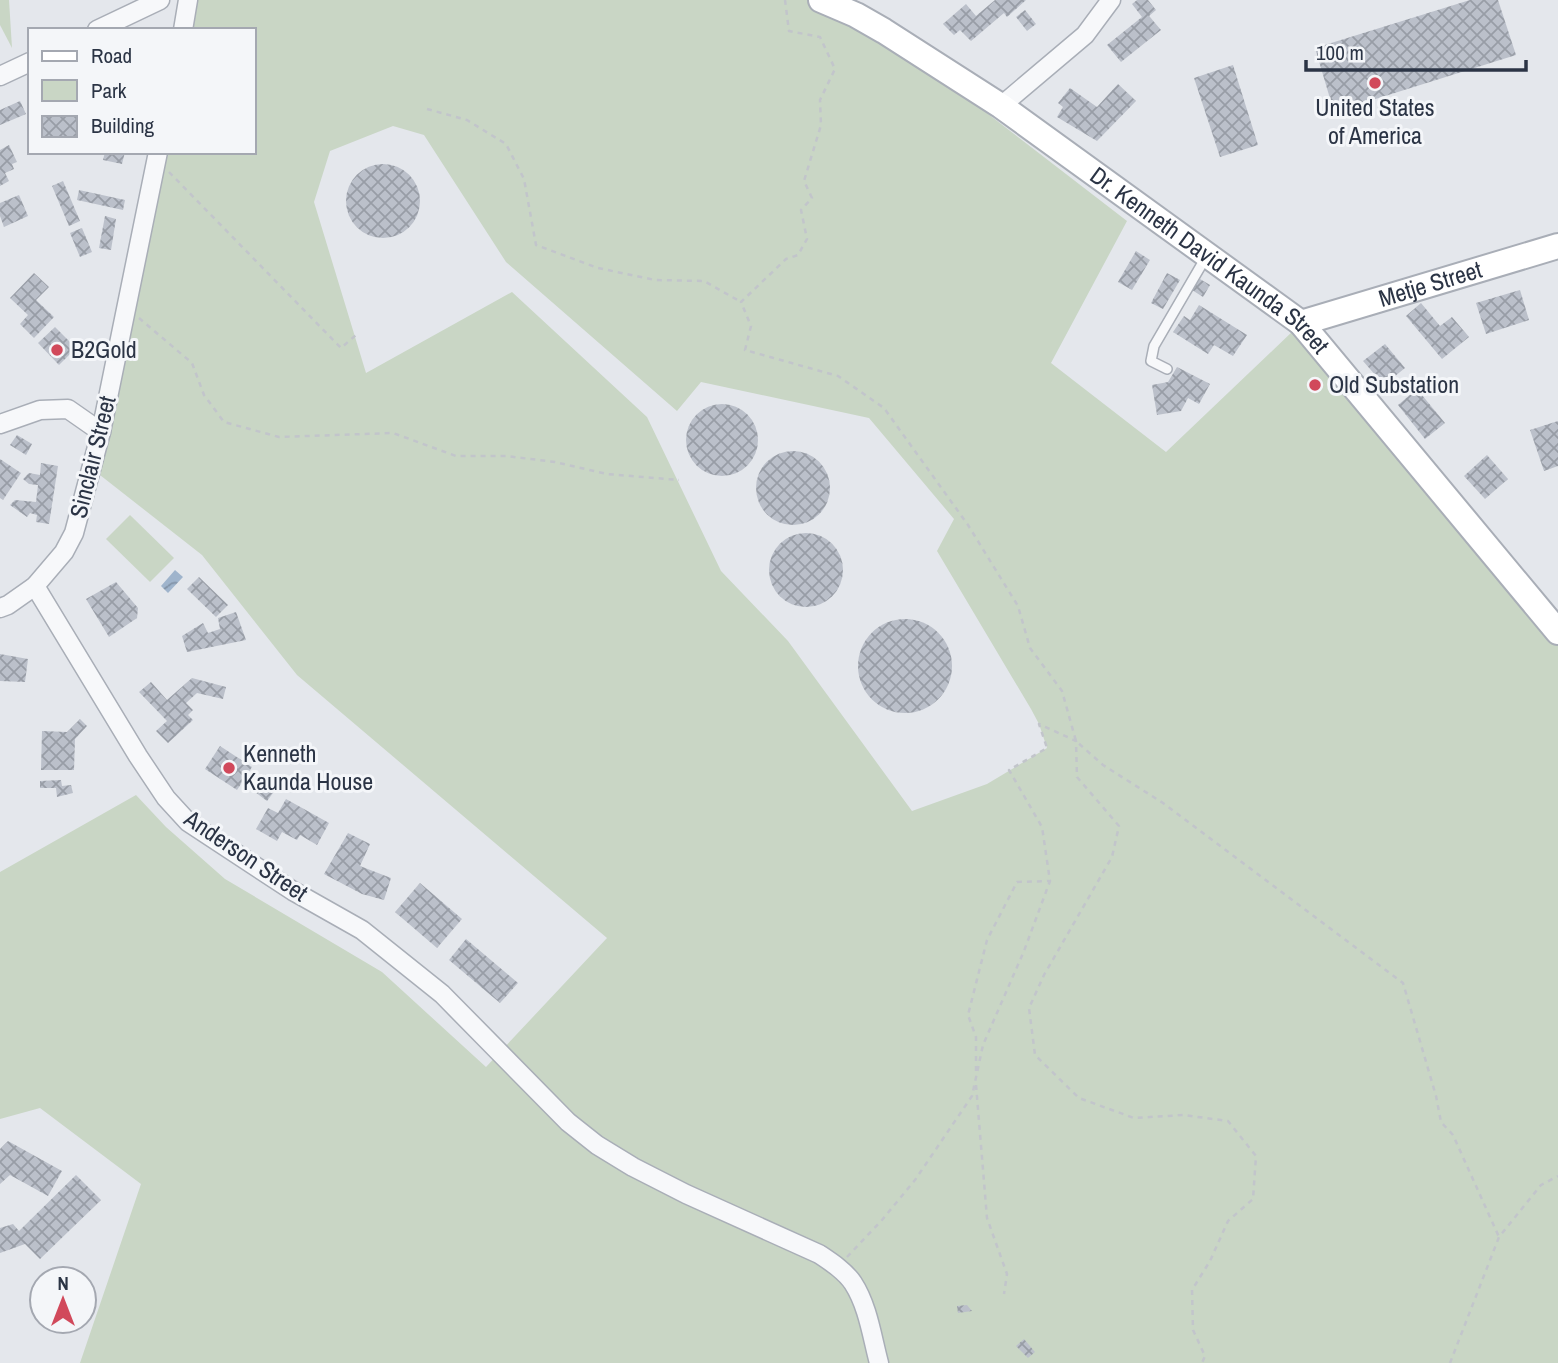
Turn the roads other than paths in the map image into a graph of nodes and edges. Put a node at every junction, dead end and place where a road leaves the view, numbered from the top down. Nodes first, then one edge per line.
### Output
1 (160, 0) edge
2 (188, 0) edge
3 (821, 0) edge
4 (1111, 0) edge
5 (101, 28) edge
6 (183, 28) edge
7 (28, 63) edge
8 (0, 76) edge
9 (1001, 106) junction
10 (157, 156) edge
11 (1558, 246) edge
12 (1207, 256) junction
13 (1301, 323) junction
14 (1167, 369) dead end
15 (0, 424) edge
16 (101, 432) junction
17 (35, 586) junction
18 (0, 608) edge
19 (1558, 632) edge
20 (878, 1363) edge

1 - 5 street
2 - 6 street
3 - 9 street, Dr. Kenneth David Kaunda Street
4 - 9 street
7 - 8 street
9 - 12 street, Dr. Kenneth David Kaunda Street
10 - 16 street, Sinclair Street
11 - 13 street, Metje Street
12 - 13 street, Dr. Kenneth David Kaunda Street
12 - 14 lane
13 - 19 street, Dr. Kenneth David Kaunda Street
15 - 16 street
16 - 17 street, Sinclair Street
17 - 18 street, Sinclair Street
17 - 20 street, Anderson Street

